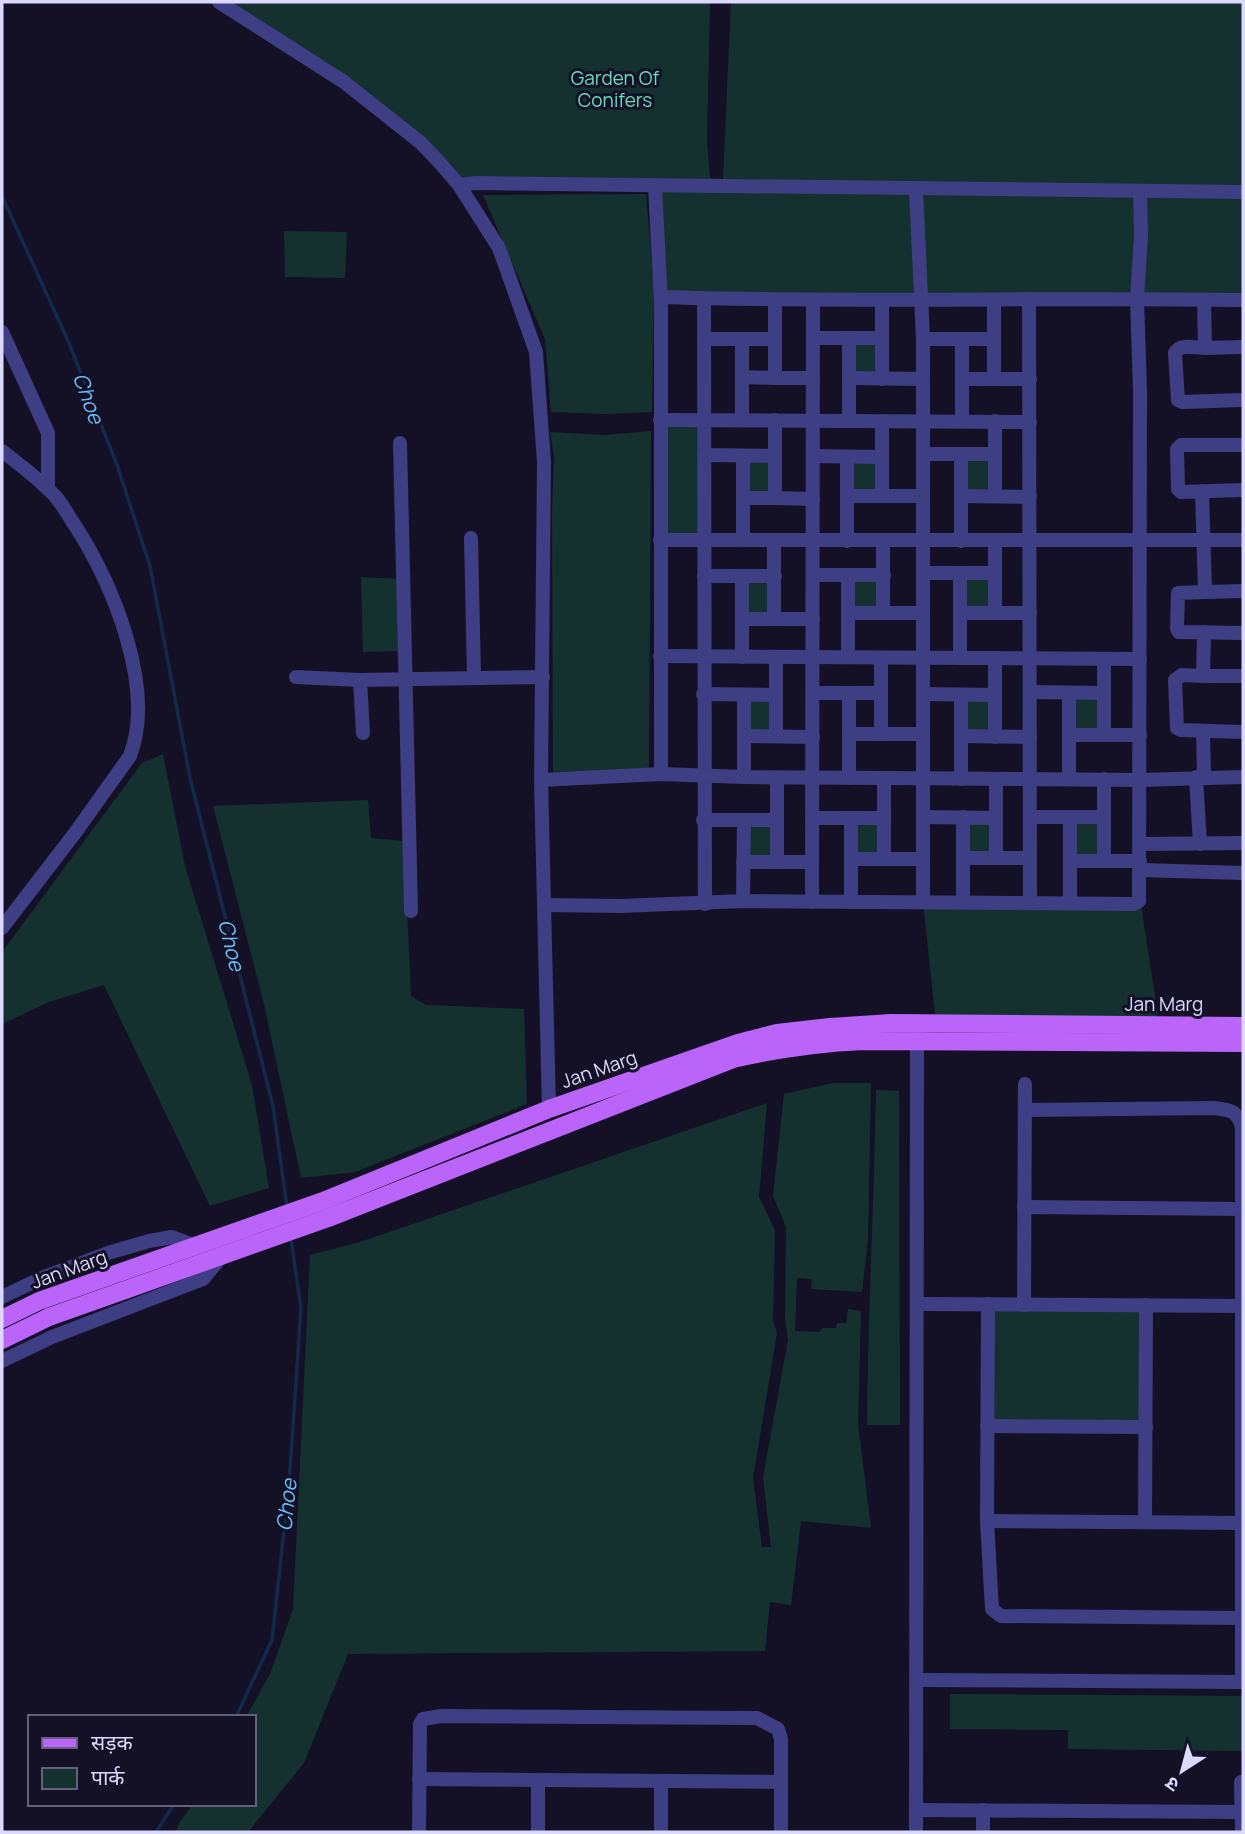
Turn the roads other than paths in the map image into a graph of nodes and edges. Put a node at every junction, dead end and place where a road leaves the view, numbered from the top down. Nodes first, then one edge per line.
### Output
1 (219, 2) edge
2 (459, 186) junction
3 (655, 186) junction
4 (916, 189) junction
5 (1140, 192) junction
6 (1243, 192) edge
7 (661, 298) junction
8 (1137, 298) junction
9 (704, 299) junction
10 (1029, 299) junction
11 (775, 300) junction
12 (1204, 300) junction
13 (1243, 300) edge
14 (813, 301) junction
15 (923, 301) junction
16 (994, 301) junction
17 (882, 302) junction
18 (2, 332) edge
19 (813, 338) junction
20 (849, 338) junction
21 (882, 338) junction
22 (704, 339) junction
23 (742, 339) junction
24 (775, 339) junction
25 (923, 339) junction
26 (962, 339) junction
27 (994, 339) junction
28 (1243, 347) edge
29 (1205, 348) junction
30 (742, 377) junction
31 (775, 377) junction
32 (813, 378) junction
33 (849, 379) junction
34 (882, 379) junction
35 (923, 379) junction
36 (962, 379) junction
37 (994, 379) junction
38 (1030, 379) junction
39 (1243, 400) edge
40 (660, 419) junction
41 (704, 420) junction
42 (743, 420) junction
43 (775, 420) junction
44 (813, 420) junction
45 (849, 420) junction
46 (882, 421) junction
47 (923, 421) junction
48 (962, 421) junction
49 (995, 421) junction
50 (1030, 422) junction
51 (400, 443) dead end
52 (1243, 445) edge
53 (2, 451) edge
54 (923, 454) junction
55 (961, 454) junction
56 (995, 454) junction
57 (704, 456) junction
58 (743, 456) junction
59 (775, 456) junction
60 (813, 456) junction
61 (847, 457) junction
62 (882, 457) junction
63 (48, 489) junction
64 (1243, 490) edge
65 (1202, 491) junction
66 (847, 496) junction
67 (882, 496) junction
68 (923, 496) junction
69 (961, 496) junction
70 (995, 496) junction
71 (1030, 497) junction
72 (743, 498) junction
73 (775, 498) junction
74 (813, 499) junction
75 (471, 538) dead end
76 (660, 540) junction
77 (704, 540) junction
78 (743, 540) junction
79 (775, 540) junction
80 (813, 540) junction
81 (1140, 540) junction
82 (1243, 540) edge
83 (847, 541) junction
84 (884, 541) junction
85 (923, 541) junction
86 (961, 541) junction
87 (995, 541) junction
88 (1203, 541) junction
89 (1030, 542) junction
90 (923, 573) junction
91 (960, 573) junction
92 (995, 573) junction
93 (813, 575) junction
94 (848, 575) junction
95 (884, 575) junction
96 (704, 576) junction
97 (742, 576) junction
98 (775, 576) junction
99 (1243, 591) edge
100 (1205, 592) junction
101 (848, 612) junction
102 (883, 613) junction
103 (923, 613) junction
104 (960, 613) junction
105 (995, 613) junction
106 (1030, 613) junction
107 (742, 619) junction
108 (774, 619) junction
109 (813, 619) junction
110 (1203, 632) junction
111 (1243, 633) edge
112 (660, 656) junction
113 (703, 657) junction
114 (742, 657) junction
115 (776, 657) junction
116 (813, 657) junction
117 (848, 657) junction
118 (881, 658) junction
119 (923, 658) junction
120 (960, 658) junction
121 (995, 658) junction
122 (1030, 659) junction
123 (1104, 659) junction
124 (1140, 659) junction
125 (1203, 676) junction
126 (1243, 676) edge
127 (296, 677) dead end
128 (474, 677) junction
129 (543, 677) junction
130 (404, 679) junction
131 (360, 680) junction
132 (1030, 692) junction
133 (1069, 692) junction
134 (813, 693) junction
135 (849, 693) junction
136 (881, 693) junction
137 (1104, 693) junction
138 (703, 694) junction
139 (923, 694) junction
140 (744, 695) junction
141 (776, 695) junction
142 (961, 695) junction
143 (995, 695) junction
144 (1203, 731) junction
145 (1243, 732) edge
146 (363, 733) dead end
147 (849, 734) junction
148 (881, 734) junction
149 (923, 734) junction
150 (1069, 735) junction
151 (1104, 735) junction
152 (744, 736) junction
153 (776, 736) junction
154 (961, 736) junction
155 (1140, 736) junction
156 (813, 737) junction
157 (995, 737) junction
158 (1030, 737) junction
159 (661, 774) junction
160 (704, 775) junction
161 (744, 777) junction
162 (1200, 777) junction
163 (1243, 777) edge
164 (777, 778) junction
165 (813, 778) junction
166 (849, 778) junction
167 (884, 778) junction
168 (923, 778) junction
169 (961, 779) junction
170 (996, 779) junction
171 (1030, 779) junction
172 (1069, 779) junction
173 (1104, 779) junction
174 (541, 780) junction
175 (1140, 780) junction
176 (923, 817) junction
177 (963, 817) junction
178 (1030, 817) junction
179 (1070, 817) junction
180 (1104, 817) junction
181 (813, 818) junction
182 (851, 818) junction
183 (884, 818) junction
184 (996, 818) junction
185 (703, 820) junction
186 (744, 820) junction
187 (777, 820) junction
188 (1140, 844) junction
189 (1200, 844) junction
190 (1243, 844) edge
191 (963, 858) junction
192 (996, 858) junction
193 (1030, 858) junction
194 (851, 859) junction
195 (884, 859) junction
196 (923, 859) junction
197 (1070, 861) junction
198 (1104, 861) junction
199 (744, 862) junction
200 (777, 862) junction
201 (813, 862) junction
202 (1140, 866) junction
203 (1243, 873) edge
204 (744, 901) junction
205 (813, 902) junction
206 (851, 902) junction
207 (923, 902) junction
208 (963, 902) junction
209 (1030, 903) junction
210 (1070, 903) junction
211 (705, 904) junction
212 (545, 905) junction
213 (411, 911) dead end
214 (2, 928) edge
215 (917, 1032) junction
216 (855, 1033) junction
217 (1241, 1035) edge
218 (1025, 1084) dead end
219 (549, 1109) junction
220 (1025, 1110) junction
221 (1024, 1207) junction
222 (325, 1209) junction
223 (1243, 1209) edge
224 (250, 1237) junction
225 (198, 1247) junction
226 (223, 1255) junction
227 (2, 1297) edge
228 (917, 1304) junction
229 (988, 1304) junction
230 (1024, 1305) junction
231 (1146, 1305) junction
232 (1243, 1306) edge
233 (2, 1319) edge
234 (2, 1340) edge
235 (2, 1361) edge
236 (987, 1426) junction
237 (1146, 1427) junction
238 (987, 1521) junction
239 (1145, 1522) junction
240 (1242, 1523) edge
241 (1242, 1618) edge
242 (916, 1679) junction
243 (1242, 1682) edge
244 (419, 1779) junction
245 (538, 1780) junction
246 (661, 1781) junction
247 (781, 1782) junction
248 (1241, 1782) dead end
249 (916, 1810) junction
250 (983, 1810) junction
251 (1242, 1812) edge
252 (419, 1832) edge
253 (538, 1832) edge
254 (661, 1832) edge
255 (781, 1832) edge
256 (916, 1832) edge
257 (983, 1832) edge
258 (1241, 1832) edge

1 - 2 street
2 - 3 street
2 - 129 street
3 - 4 street
3 - 7 street
4 - 5 street
4 - 15 street
5 - 6 street
5 - 8 street
7 - 9 street
7 - 40 street
8 - 10 street
8 - 12 street
8 - 81 street
9 - 11 street
9 - 22 street
10 - 16 street
10 - 38 street
11 - 14 street
11 - 24 street
12 - 13 street
12 - 29 street
14 - 17 street
14 - 19 street
15 - 16 street
15 - 17 street
15 - 25 street
16 - 27 street
17 - 21 street
18 - 63 street
19 - 20 street
19 - 32 street
20 - 21 street
20 - 33 street
21 - 34 street
22 - 23 street
22 - 41 street
23 - 24 street
23 - 30 street
24 - 31 street
25 - 26 street
25 - 35 street
26 - 27 street
26 - 36 street
27 - 37 street
28 - 29 street
29 - 39 street
30 - 31 street
30 - 42 street
31 - 32 street
32 - 44 street
33 - 34 street
33 - 45 street
34 - 35 street
35 - 47 street
36 - 37 street
36 - 48 street
37 - 38 street
38 - 50 street
40 - 41 street
40 - 76 street
41 - 42 street
41 - 57 street
42 - 43 street
43 - 44 street
43 - 59 street
44 - 45 street
44 - 60 street
45 - 46 street
46 - 47 street
46 - 62 street
47 - 48 street
47 - 54 street
48 - 49 street
49 - 50 street
49 - 56 street
50 - 71 street
51 - 130 street
52 - 65 street
53 - 63 street
54 - 55 street
54 - 68 street
55 - 56 street
55 - 69 street
56 - 70 street
57 - 58 street
57 - 77 street
58 - 59 street
58 - 72 street
59 - 73 street
60 - 61 street
60 - 74 street
61 - 62 street
61 - 66 street
62 - 67 street
63 - 214 street
64 - 65 street
65 - 88 street
66 - 67 street
66 - 83 street
67 - 68 street
68 - 85 street
69 - 70 street
69 - 86 street
70 - 71 street
71 - 89 street
72 - 73 street
72 - 78 street
73 - 74 street
74 - 80 street
75 - 128 street
76 - 77 street
76 - 112 street
77 - 78 street
77 - 96 street
78 - 79 street
79 - 80 street
79 - 98 street
80 - 83 street
80 - 93 street
81 - 88 street
81 - 89 street
81 - 124 street
82 - 88 street
83 - 84 street
84 - 85 street
84 - 95 street
85 - 86 street
85 - 90 street
86 - 87 street
87 - 89 street
87 - 92 street
88 - 100 street
89 - 106 street
90 - 91 street
90 - 103 street
91 - 92 street
91 - 104 street
92 - 105 street
93 - 94 street
93 - 109 street
94 - 95 street
94 - 101 street
95 - 102 street
96 - 97 street
96 - 113 street
97 - 98 street
97 - 107 street
98 - 108 street
99 - 100 street
100 - 110 street
101 - 102 street
101 - 117 street
102 - 103 street
103 - 119 street
104 - 105 street
104 - 120 street
105 - 106 street
106 - 122 street
107 - 108 street
107 - 114 street
108 - 109 street
109 - 116 street
110 - 111 street
110 - 125 street
112 - 113 street
112 - 159 street
113 - 114 street
113 - 138 street
114 - 115 street
115 - 116 street
115 - 141 street
116 - 117 street
116 - 134 street
117 - 118 street
118 - 119 street
118 - 136 street
119 - 120 street
119 - 139 street
120 - 121 street
121 - 122 street
121 - 143 street
122 - 123 street
122 - 132 street
123 - 124 street
123 - 137 street
124 - 155 street
125 - 126 street
125 - 144 street
127 - 131 street
128 - 129 street
128 - 130 street
129 - 174 street
130 - 131 street
130 - 213 street
131 - 146 street
132 - 133 street
132 - 158 street
133 - 137 street
133 - 150 street
134 - 135 street
134 - 156 street
135 - 136 street
135 - 147 street
136 - 148 street
137 - 151 street
138 - 140 street
138 - 160 street
139 - 142 street
139 - 149 street
140 - 141 street
140 - 152 street
141 - 153 street
142 - 143 street
142 - 154 street
143 - 157 street
144 - 145 street
144 - 162 street
147 - 148 street
147 - 166 street
148 - 149 street
149 - 168 street
150 - 151 street
150 - 172 street
151 - 155 street
152 - 153 street
152 - 161 street
153 - 156 street
154 - 157 street
154 - 169 street
155 - 175 street
156 - 165 street
157 - 158 street
158 - 171 street
159 - 160 street
159 - 174 street
160 - 161 street
160 - 185 street
161 - 164 street
162 - 163 street
162 - 175 street
162 - 189 street
164 - 165 street
164 - 187 street
165 - 166 street
165 - 181 street
166 - 167 street
167 - 168 street
167 - 183 street
168 - 169 street
168 - 176 street
169 - 170 street
170 - 171 street
170 - 184 street
171 - 172 street
171 - 178 street
172 - 173 street
173 - 175 street
173 - 180 street
174 - 212 street
175 - 188 street
176 - 177 street
176 - 196 street
177 - 184 street
177 - 191 street
178 - 179 street
178 - 193 street
179 - 180 street
179 - 197 street
180 - 198 street
181 - 182 street
181 - 201 street
182 - 183 street
182 - 194 street
183 - 195 street
184 - 192 street
185 - 186 street
185 - 211 street
186 - 187 street
186 - 199 street
187 - 200 street
188 - 189 street
188 - 202 street
189 - 190 street
191 - 192 street
191 - 208 street
192 - 193 street
193 - 209 street
194 - 195 street
194 - 206 street
195 - 196 street
196 - 207 street
197 - 198 street
197 - 210 street
198 - 202 street
199 - 200 street
199 - 204 street
200 - 201 street
201 - 205 street
202 - 203 street
202 - 210 street
204 - 205 street
204 - 211 street
205 - 206 street
206 - 207 street
207 - 208 street
208 - 209 street
209 - 210 street
211 - 212 street
212 - 219 street
215 - 216 main road, Jan Marg
215 - 216 main road, Jan Marg
215 - 217 main road, Jan Marg
215 - 228 street
216 - 219 main road, Jan Marg
216 - 222 main road, Jan Marg
218 - 220 street
219 - 222 main road, Jan Marg
220 - 221 street
220 - 223 street
221 - 223 street
221 - 230 street
222 - 224 main road, Jan Marg
223 - 232 street
224 - 225 main road, Jan Marg
224 - 226 main road, Jan Marg
225 - 227 street
225 - 233 main road, Jan Marg
226 - 234 main road, Jan Marg
226 - 235 street
228 - 229 street
228 - 242 street
229 - 230 street
229 - 236 street
230 - 231 street
231 - 232 street
231 - 237 street
232 - 240 street
236 - 237 street
236 - 238 street
237 - 239 street
238 - 239 street
238 - 241 street
239 - 240 street
240 - 241 street
241 - 243 street
242 - 243 street
242 - 249 street
244 - 245 street
244 - 247 street
244 - 252 street
245 - 246 street
245 - 253 street
246 - 247 street
246 - 254 street
247 - 255 street
248 - 251 street
249 - 250 street
249 - 256 street
250 - 251 street
250 - 257 street
251 - 258 street

